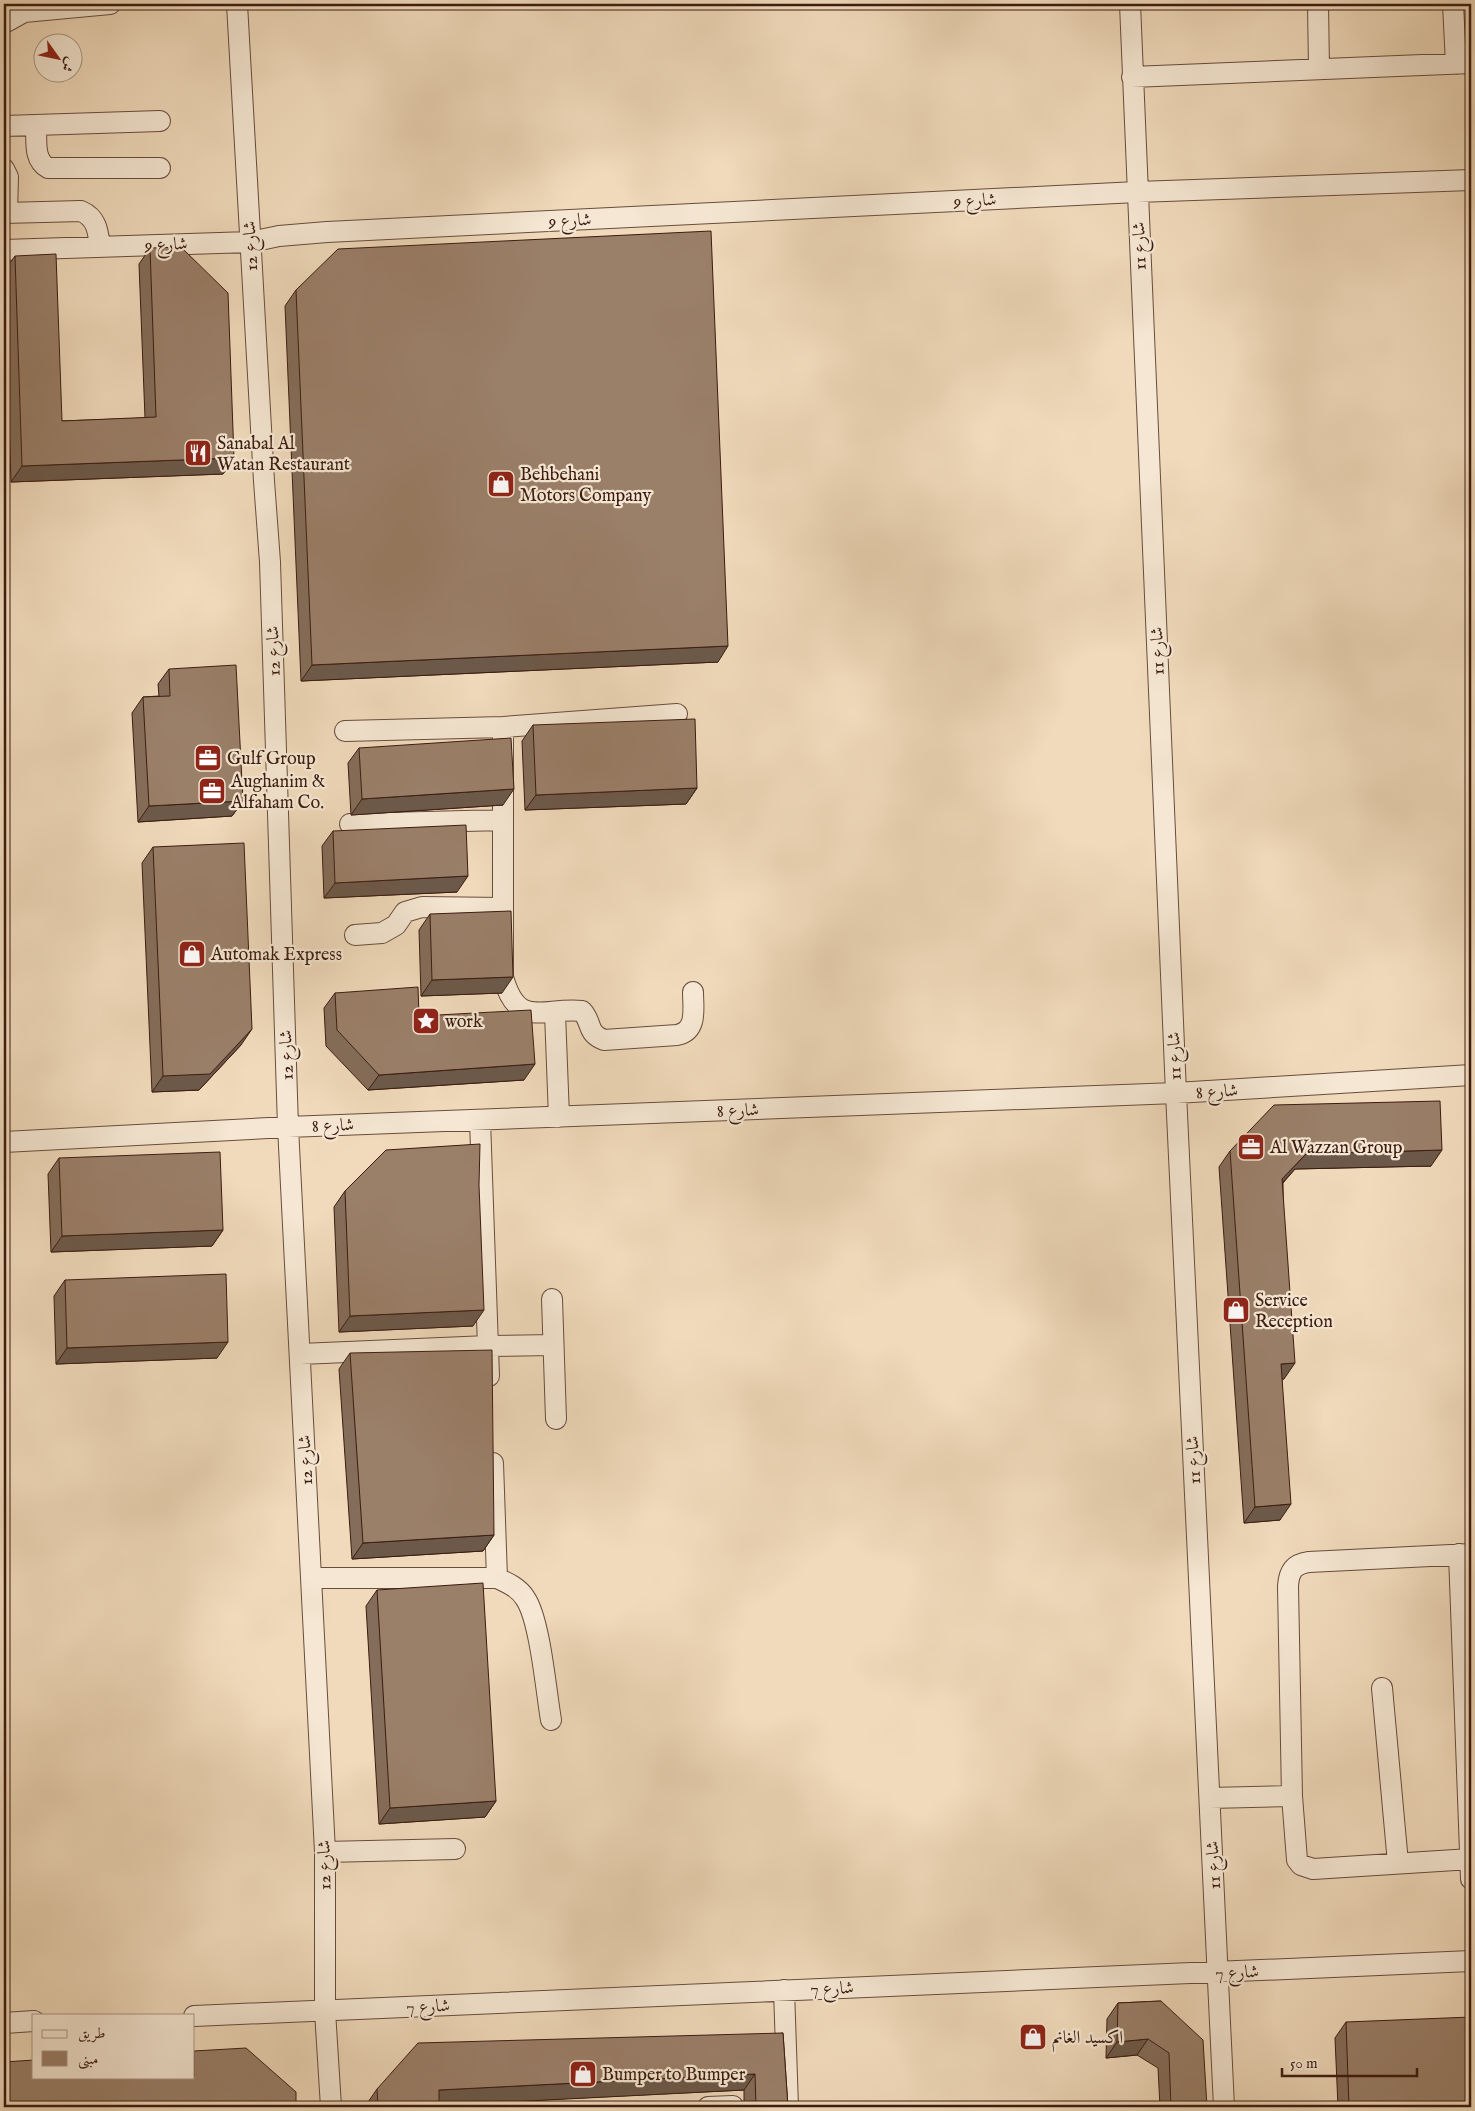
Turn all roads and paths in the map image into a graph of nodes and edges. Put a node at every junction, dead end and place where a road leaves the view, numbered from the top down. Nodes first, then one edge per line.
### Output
1 (110, 4) edge
2 (238, 4) edge
3 (1130, 4) edge
4 (1318, 4) edge
5 (1453, 4) edge
6 (4, 22) edge
7 (1463, 63) edge
8 (1319, 69) junction
9 (1132, 77) junction
10 (160, 120) dead end
11 (36, 125) junction
12 (4, 126) edge
13 (160, 168) dead end
14 (4, 169) edge
15 (1471, 180) edge
16 (1137, 192) junction
17 (6, 213) edge
18 (250, 242) junction
19 (100, 247) junction
20 (4, 250) edge
21 (677, 714) dead end
22 (503, 727) junction
23 (345, 730) dead end
24 (503, 820) junction
25 (350, 824) dead end
26 (503, 908) junction
27 (354, 935) dead end
28 (693, 992) dead end
29 (555, 1012) junction
30 (1471, 1075) edge
31 (1176, 1093) junction
32 (559, 1117) junction
33 (480, 1120) junction
34 (288, 1127) junction
35 (4, 1142) edge
36 (552, 1299) dead end
37 (553, 1345) junction
38 (488, 1346) junction
39 (300, 1354) junction
40 (490, 1394) edge
41 (556, 1419) dead end
42 (492, 1443) edge
43 (1465, 1554) edge
44 (311, 1578) junction
45 (497, 1578) junction
46 (1382, 1688) dead end
47 (551, 1720) dead end
48 (1292, 1796) junction
49 (1210, 1798) junction
50 (456, 1849) dead end
51 (325, 1852) junction
52 (1470, 1859) edge
53 (1398, 1862) junction
54 (1471, 1879) edge
55 (1471, 1961) edge
56 (1218, 1973) junction
57 (784, 1990) junction
58 (325, 2011) junction
59 (195, 2016) edge
60 (32, 2021) edge
61 (4, 2022) edge
62 (733, 2106) dead end
63 (331, 2107) edge
64 (708, 2107) edge
65 (788, 2107) edge
66 (1224, 2107) edge

1 - 6 street
2 - 18 street, شارع 12
3 - 9 street, شارع 11
4 - 8 street
5 - 7 street
7 - 8 street
8 - 9 street
9 - 16 street, شارع 11
10 - 11 street
11 - 12 street
11 - 13 street
14 - 17 street
15 - 16 street, شارع 9
16 - 18 street, شارع 9
16 - 31 street, شارع 11
17 - 19 street
18 - 19 street, شارع 9
18 - 34 street, شارع 12
19 - 20 street, شارع 9
21 - 22 street
22 - 23 street
22 - 24 street
24 - 25 street
24 - 26 street
26 - 27 street
26 - 29 street
28 - 29 street
29 - 32 street
30 - 31 street, شارع 8
31 - 32 street, شارع 8
31 - 49 street, شارع 11
32 - 33 street, شارع 8
33 - 34 street, شارع 8
33 - 38 street
34 - 35 street, شارع 8
34 - 39 street, شارع 12
36 - 37 street
37 - 38 street
37 - 41 street
38 - 39 street
38 - 40 street
39 - 44 street, شارع 12
42 - 45 street
43 - 48 street
43 - 52 street
44 - 45 street
44 - 51 street, شارع 12
45 - 47 street
46 - 53 street
48 - 49 street
48 - 53 street
49 - 56 street, شارع 11
50 - 51 street
51 - 58 street, شارع 12
52 - 53 street
52 - 54 street
55 - 56 street, شارع 7
56 - 57 street, شارع 7
56 - 66 street, شارع 11
57 - 58 street, شارع 7
57 - 65 street
58 - 59 street, شارع 7
58 - 63 street, شارع 12
60 - 61 street
62 - 64 street

